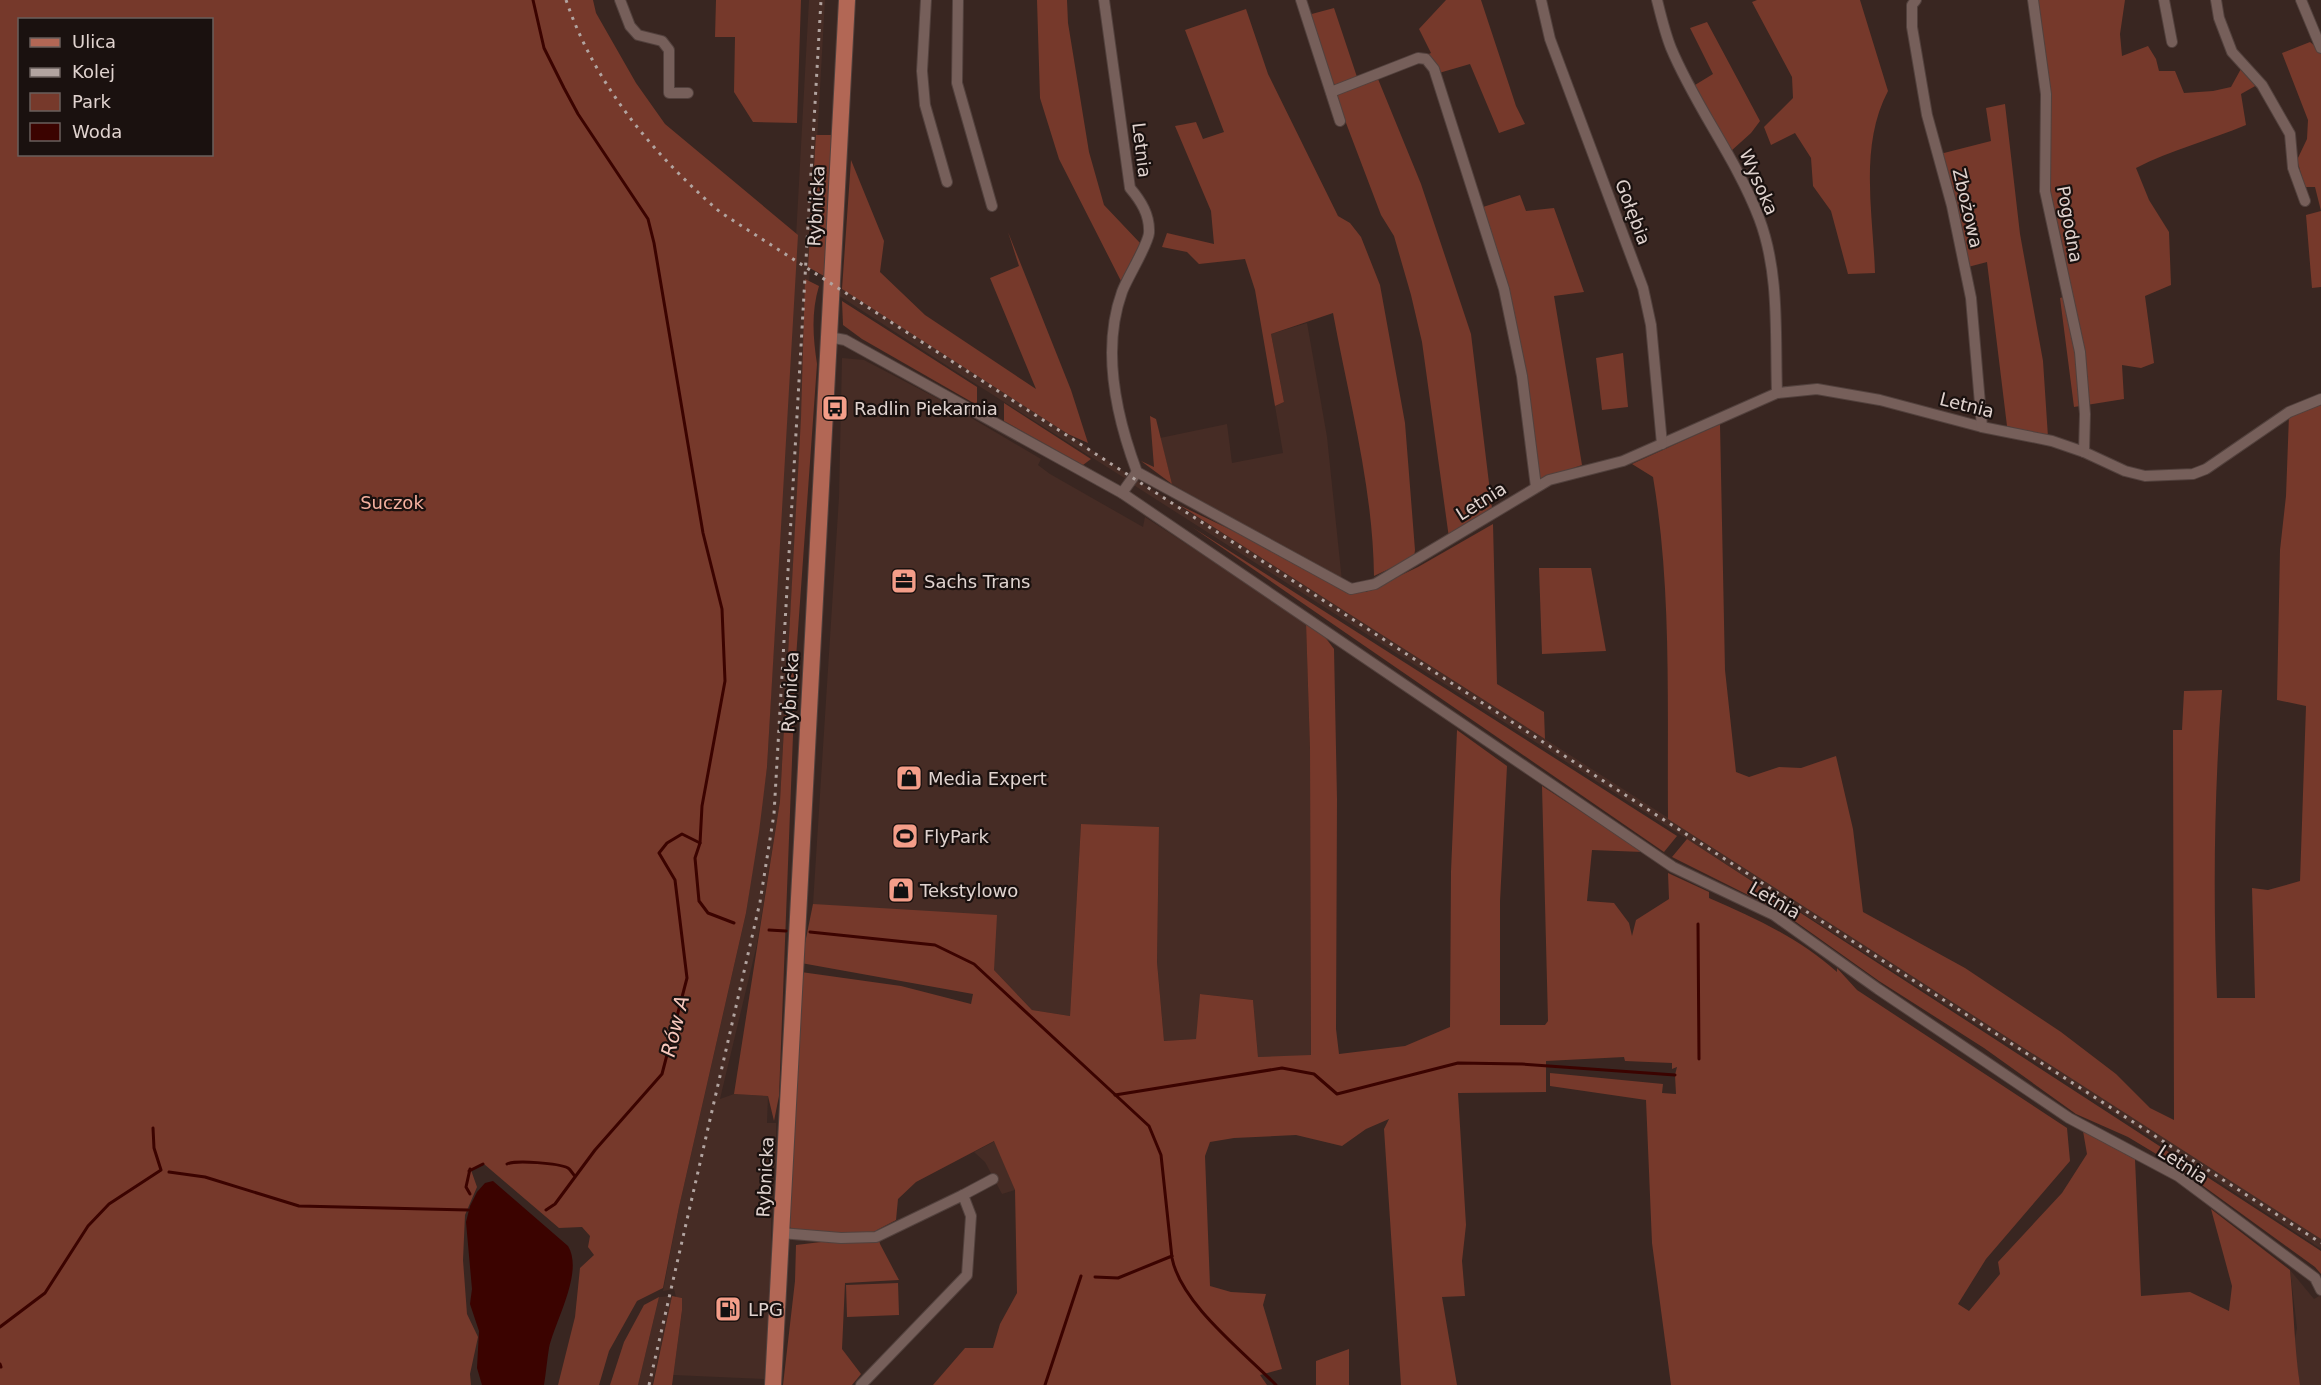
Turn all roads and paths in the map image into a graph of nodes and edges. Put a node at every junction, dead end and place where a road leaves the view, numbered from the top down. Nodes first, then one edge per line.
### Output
1 (620, 0) edge
2 (847, 0) edge
3 (926, 0) edge
4 (958, 0) edge
5 (1104, 0) edge
6 (1301, 0) edge
7 (1541, 0) edge
8 (1657, 0) edge
9 (1916, 0) edge
10 (2033, 0) edge
11 (2164, 0) edge
12 (2216, 0) edge
13 (2301, 0) edge
14 (2172, 42) dead end
15 (2321, 48) edge
16 (1331, 92) junction
17 (688, 93) dead end
18 (1340, 121) dead end
19 (946, 182) dead end
20 (2305, 201) dead end
21 (992, 206) dead end
22 (829, 337) junction
23 (1777, 393) junction
24 (2321, 399) edge
25 (1982, 427) junction
26 (1662, 444) junction
27 (2084, 452) junction
28 (1137, 472) junction
29 (1536, 487) junction
30 (1122, 492) junction
31 (993, 1179) dead end
32 (963, 1195) junction
33 (781, 1233) junction
34 (2321, 1290) edge
35 (773, 1385) edge
36 (861, 1385) edge

1 - 17 street
2 - 22 main road, Rybnicka
3 - 19 street
4 - 21 street
5 - 28 street, Letnia
6 - 16 street
7 - 26 street, Gołębia
8 - 23 street, Wysoka
9 - 25 street, Zbożowa
10 - 27 street, Pogodna
11 - 14 street
12 - 20 street
13 - 15 street
16 - 18 street
16 - 29 street
22 - 30 street, Letnia
22 - 33 main road, Rybnicka
23 - 25 street, Letnia
23 - 26 street, Letnia
24 - 27 street, Letnia
25 - 27 street, Letnia
26 - 29 street, Letnia
28 - 29 street, Letnia
28 - 30 street
30 - 34 street, Letnia
31 - 32 street
32 - 33 street
32 - 36 street
33 - 35 main road, Rybnicka

